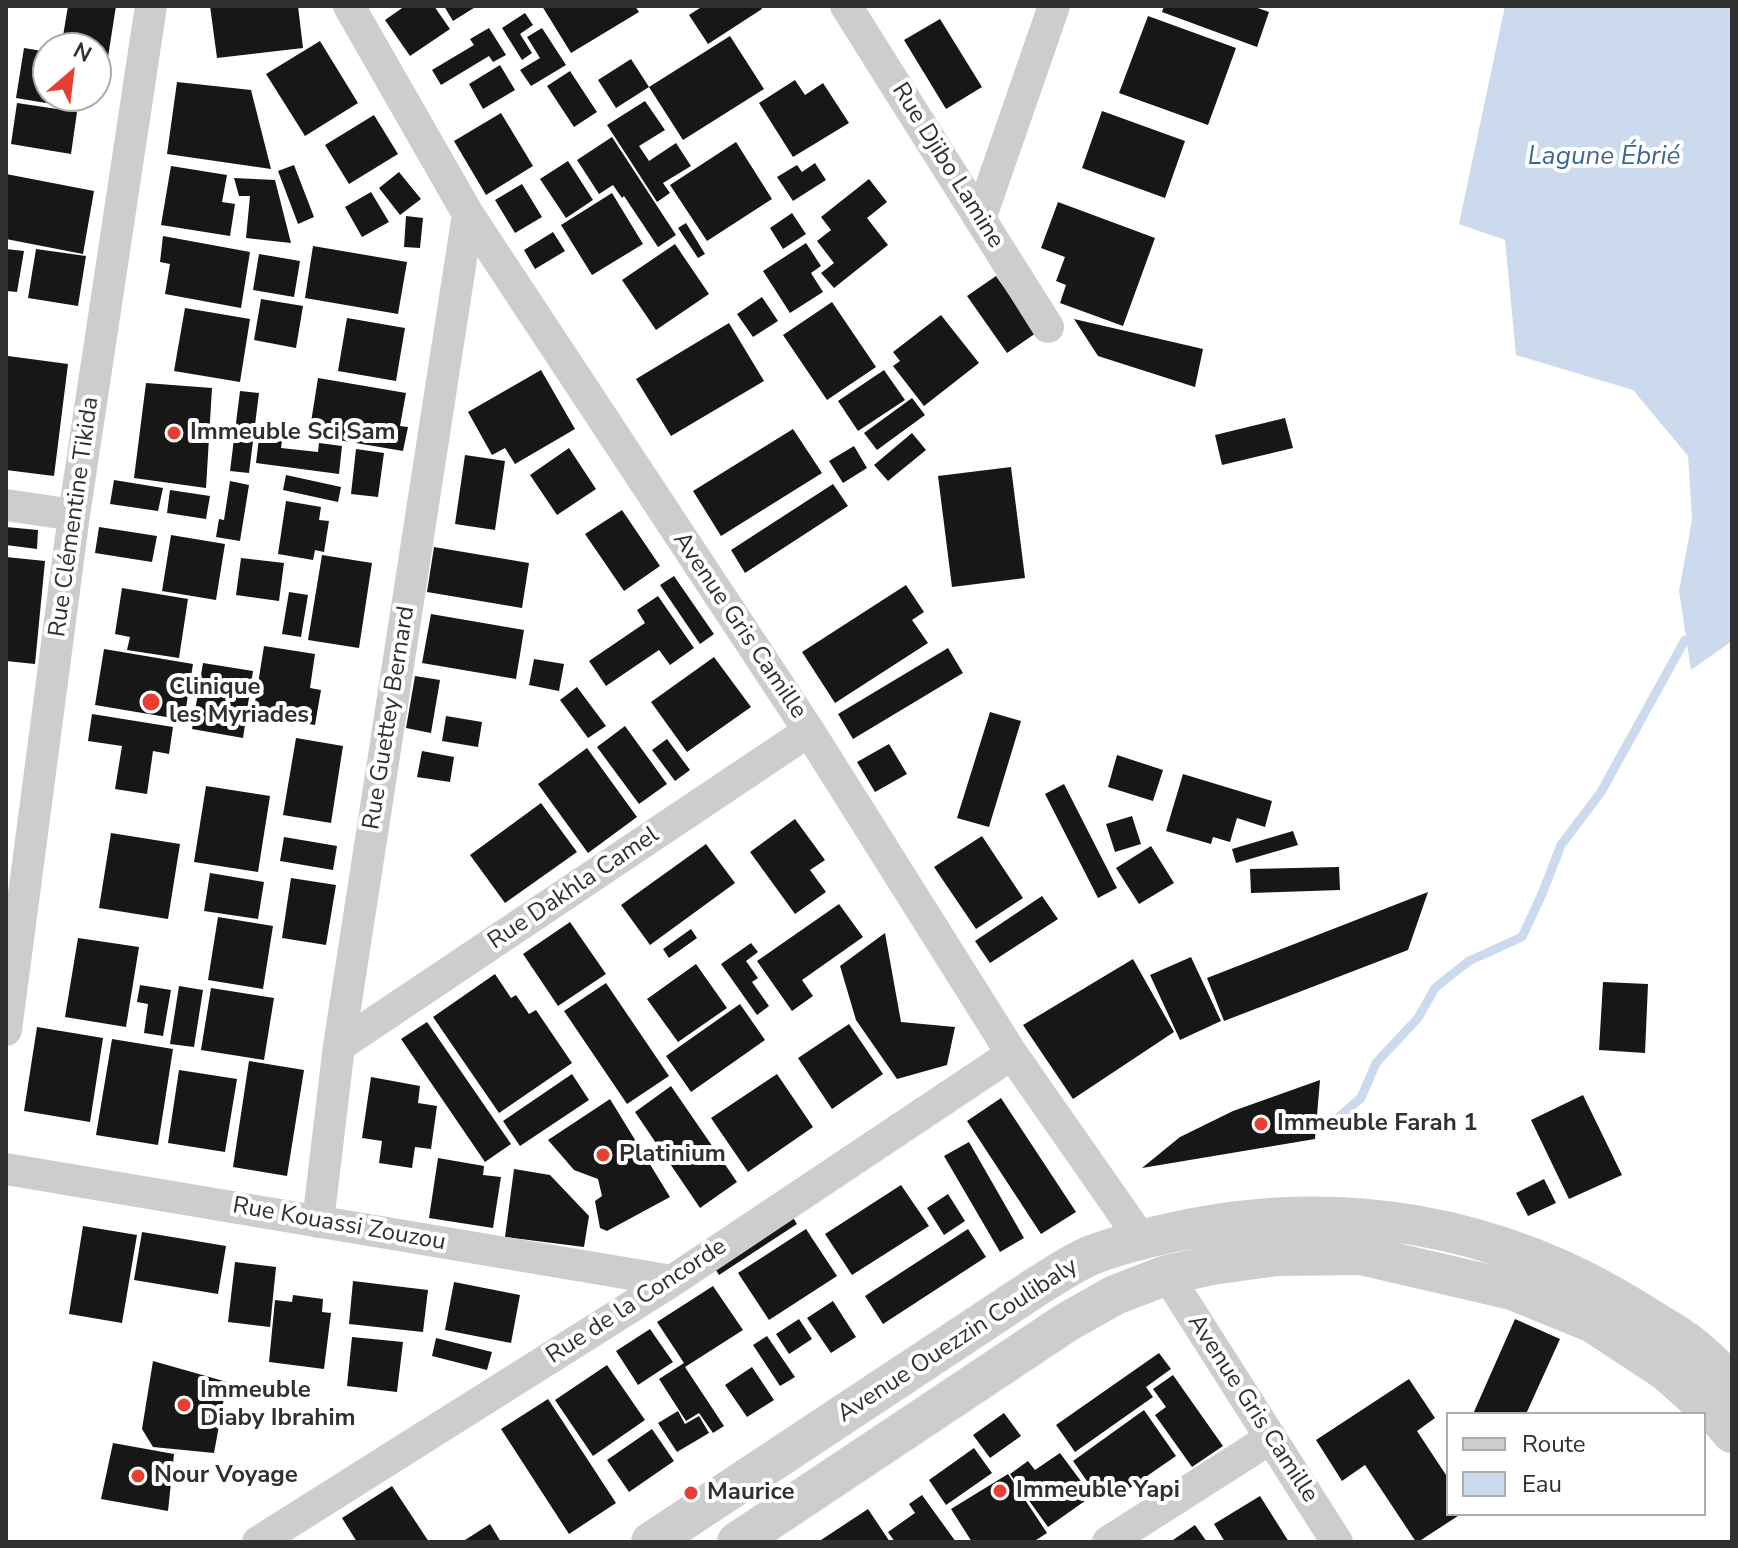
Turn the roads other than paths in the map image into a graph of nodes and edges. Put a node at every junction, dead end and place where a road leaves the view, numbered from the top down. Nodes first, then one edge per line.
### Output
1 (151, 6) edge
2 (349, 6) edge
3 (846, 6) edge
4 (1054, 6) edge
5 (468, 214) junction
6 (980, 219) junction
7 (1048, 327) dead end
8 (6, 505) edge
9 (74, 515) junction
10 (809, 731) junction
11 (6, 1030) edge
12 (339, 1046) junction
13 (1012, 1054) junction
14 (6, 1169) edge
15 (318, 1222) junction
16 (1141, 1239) junction
17 (1167, 1275) junction
18 (672, 1281) junction
19 (1732, 1383) edge
20 (1732, 1433) edge
21 (1271, 1438) junction
22 (258, 1542) edge
23 (651, 1542) edge
24 (737, 1542) edge
25 (1108, 1542) edge
26 (1337, 1542) edge

1 - 9 street, Rue Clémentine Tikida
2 - 5 street, Avenue Gris Camille
3 - 6 street, Rue Djibo Lamine
4 - 6 street
5 - 10 street, Avenue Gris Camille
5 - 12 street, Rue Guettey Bernard
6 - 7 street, Rue Djibo Lamine
8 - 9 street
9 - 11 street, Rue Clémentine Tikida
10 - 12 street, Rue Dakhla Camel
10 - 13 street, Avenue Gris Camille
12 - 15 street, Rue Guettey Bernard
13 - 16 street, Avenue Gris Camille
13 - 18 street, Rue de la Concorde
14 - 15 street, Rue Kouassi Zouzou
15 - 18 street, Rue Kouassi Zouzou
16 - 19 street, Avenue Ouezzin Coulibaly
16 - 23 street, Avenue Ouezzin Coulibaly
17 - 20 street, Avenue Ouezzin Coulibaly
17 - 21 street, Avenue Gris Camille
17 - 24 street, Avenue Ouezzin Coulibaly
18 - 22 street, Rue de la Concorde
21 - 25 street
21 - 26 street, Avenue Gris Camille

